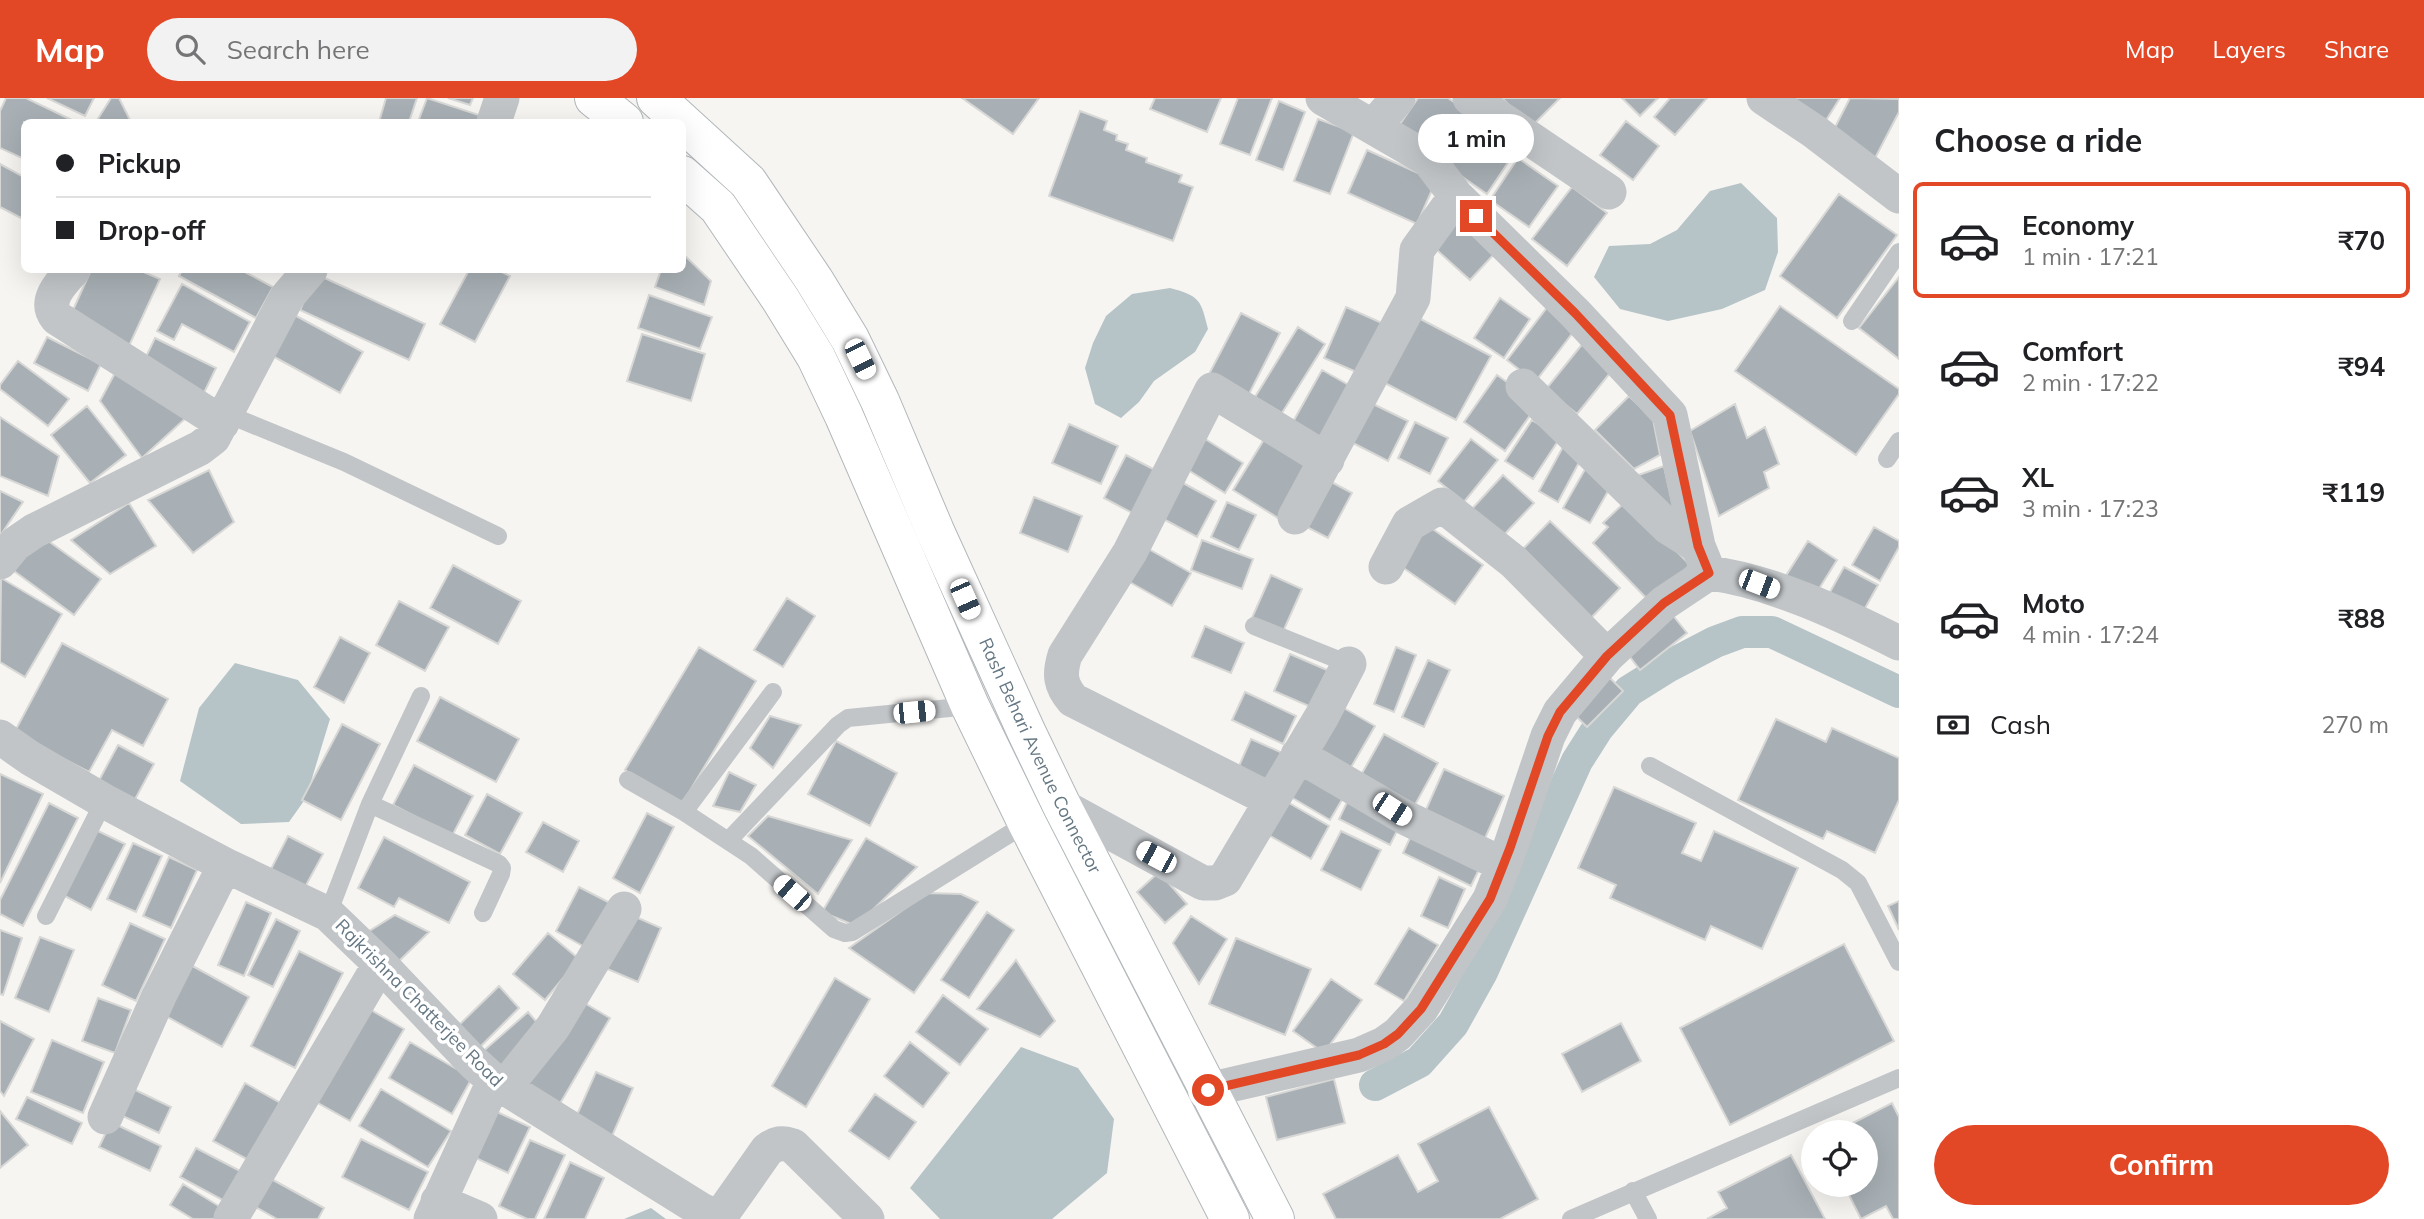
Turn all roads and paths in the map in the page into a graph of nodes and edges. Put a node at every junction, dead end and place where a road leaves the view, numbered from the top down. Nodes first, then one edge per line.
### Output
1 (502, 98) edge
2 (594, 98) edge
3 (656, 98) edge
4 (1323, 98) edge
5 (1398, 98) edge
6 (1470, 98) edge
7 (1765, 98) edge
8 (495, 119) edge
9 (620, 119) edge
10 (679, 119) edge
11 (686, 125) edge
12 (1373, 127) junction
13 (686, 179) edge
14 (1609, 192) dead end
15 (1456, 196) junction
16 (1899, 196) edge
17 (1899, 252) edge
18 (70, 273) edge
19 (307, 273) edge
20 (1852, 321) dead end
21 (1524, 386) dead end
22 (222, 423) junction
23 (1899, 442) edge
24 (1887, 459) dead end
25 (1327, 460) junction
26 (1295, 517) dead end
27 (498, 536) dead end
28 (1704, 560) junction
29 (0, 562) edge
30 (1386, 567) dead end
31 (1254, 626) dead end
32 (1899, 643) edge
33 (1607, 656) junction
34 (1349, 664) joint
35 (773, 692) dead end
36 (421, 696) dead end
37 (970, 706) junction
38 (1026, 731) junction
39 (0, 737) edge
40 (990, 747) junction
41 (1298, 755) junction
42 (1650, 766) dead end
43 (628, 780) dead end
44 (1271, 800) junction
45 (104, 801) junction
46 (370, 804) junction
47 (1062, 806) junction
48 (684, 812) junction
49 (1027, 823) junction
50 (728, 841) junction
51 (225, 864) junction
52 (1504, 865) junction
53 (624, 909) dead end
54 (328, 914) junction
55 (483, 914) dead end
56 (46, 916) dead end
57 (1899, 962) edge
58 (380, 964) junction
59 (1899, 1078) edge
60 (499, 1085) junction
61 (1208, 1090) junction
62 (105, 1117) dead end
63 (1633, 1191) junction
64 (435, 1210) edge
65 (715, 1218) edge
66 (231, 1219) edge
67 (480, 1219) edge
68 (867, 1219) edge
69 (1230, 1219) edge
70 (1275, 1219) edge
71 (1571, 1219) edge
72 (1648, 1219) edge

1 - 8 street
2 - 9 main road
3 - 10 main road, Rash Behari Avenue Connector
4 - 12 street
5 - 12 street
6 - 14 street
7 - 16 street
11 - 38 main road, Rash Behari Avenue Connector
12 - 15 street
13 - 37 main road
15 - 25 street
15 - 28 street
17 - 20 lane
18 - 22 street
19 - 22 street
21 - 28 street
22 - 27 lane
22 - 29 street
23 - 24 lane
25 - 26 street
25 - 44 street
28 - 32 street
28 - 33 street
30 - 33 street
31 - 34 lane
33 - 52 street
34 - 41 street
35 - 48 lane
36 - 46 lane
37 - 40 main road
37 - 50 lane
38 - 40 main road
38 - 47 main road, Rash Behari Avenue Connector
39 - 45 street, Rajkrishna Chatterjee Road
40 - 49 main road
41 - 44 street
41 - 52 street
42 - 57 lane
43 - 48 lane
44 - 47 street
45 - 51 street, Rajkrishna Chatterjee Road
45 - 56 lane
46 - 54 lane
46 - 55 lane
47 - 61 main road, Rash Behari Avenue Connector
48 - 50 lane
49 - 50 lane
49 - 69 main road
51 - 54 street, Rajkrishna Chatterjee Road
51 - 62 street
52 - 61 street
53 - 60 street
54 - 58 street, Rajkrishna Chatterjee Road
58 - 60 street, Rajkrishna Chatterjee Road
58 - 66 street
59 - 63 lane
60 - 64 street
60 - 65 street, Rajkrishna Chatterjee Road
61 - 70 main road, Rash Behari Avenue Connector
63 - 71 lane
63 - 72 lane
64 - 67 street
65 - 68 street, Rajkrishna Chatterjee Road

